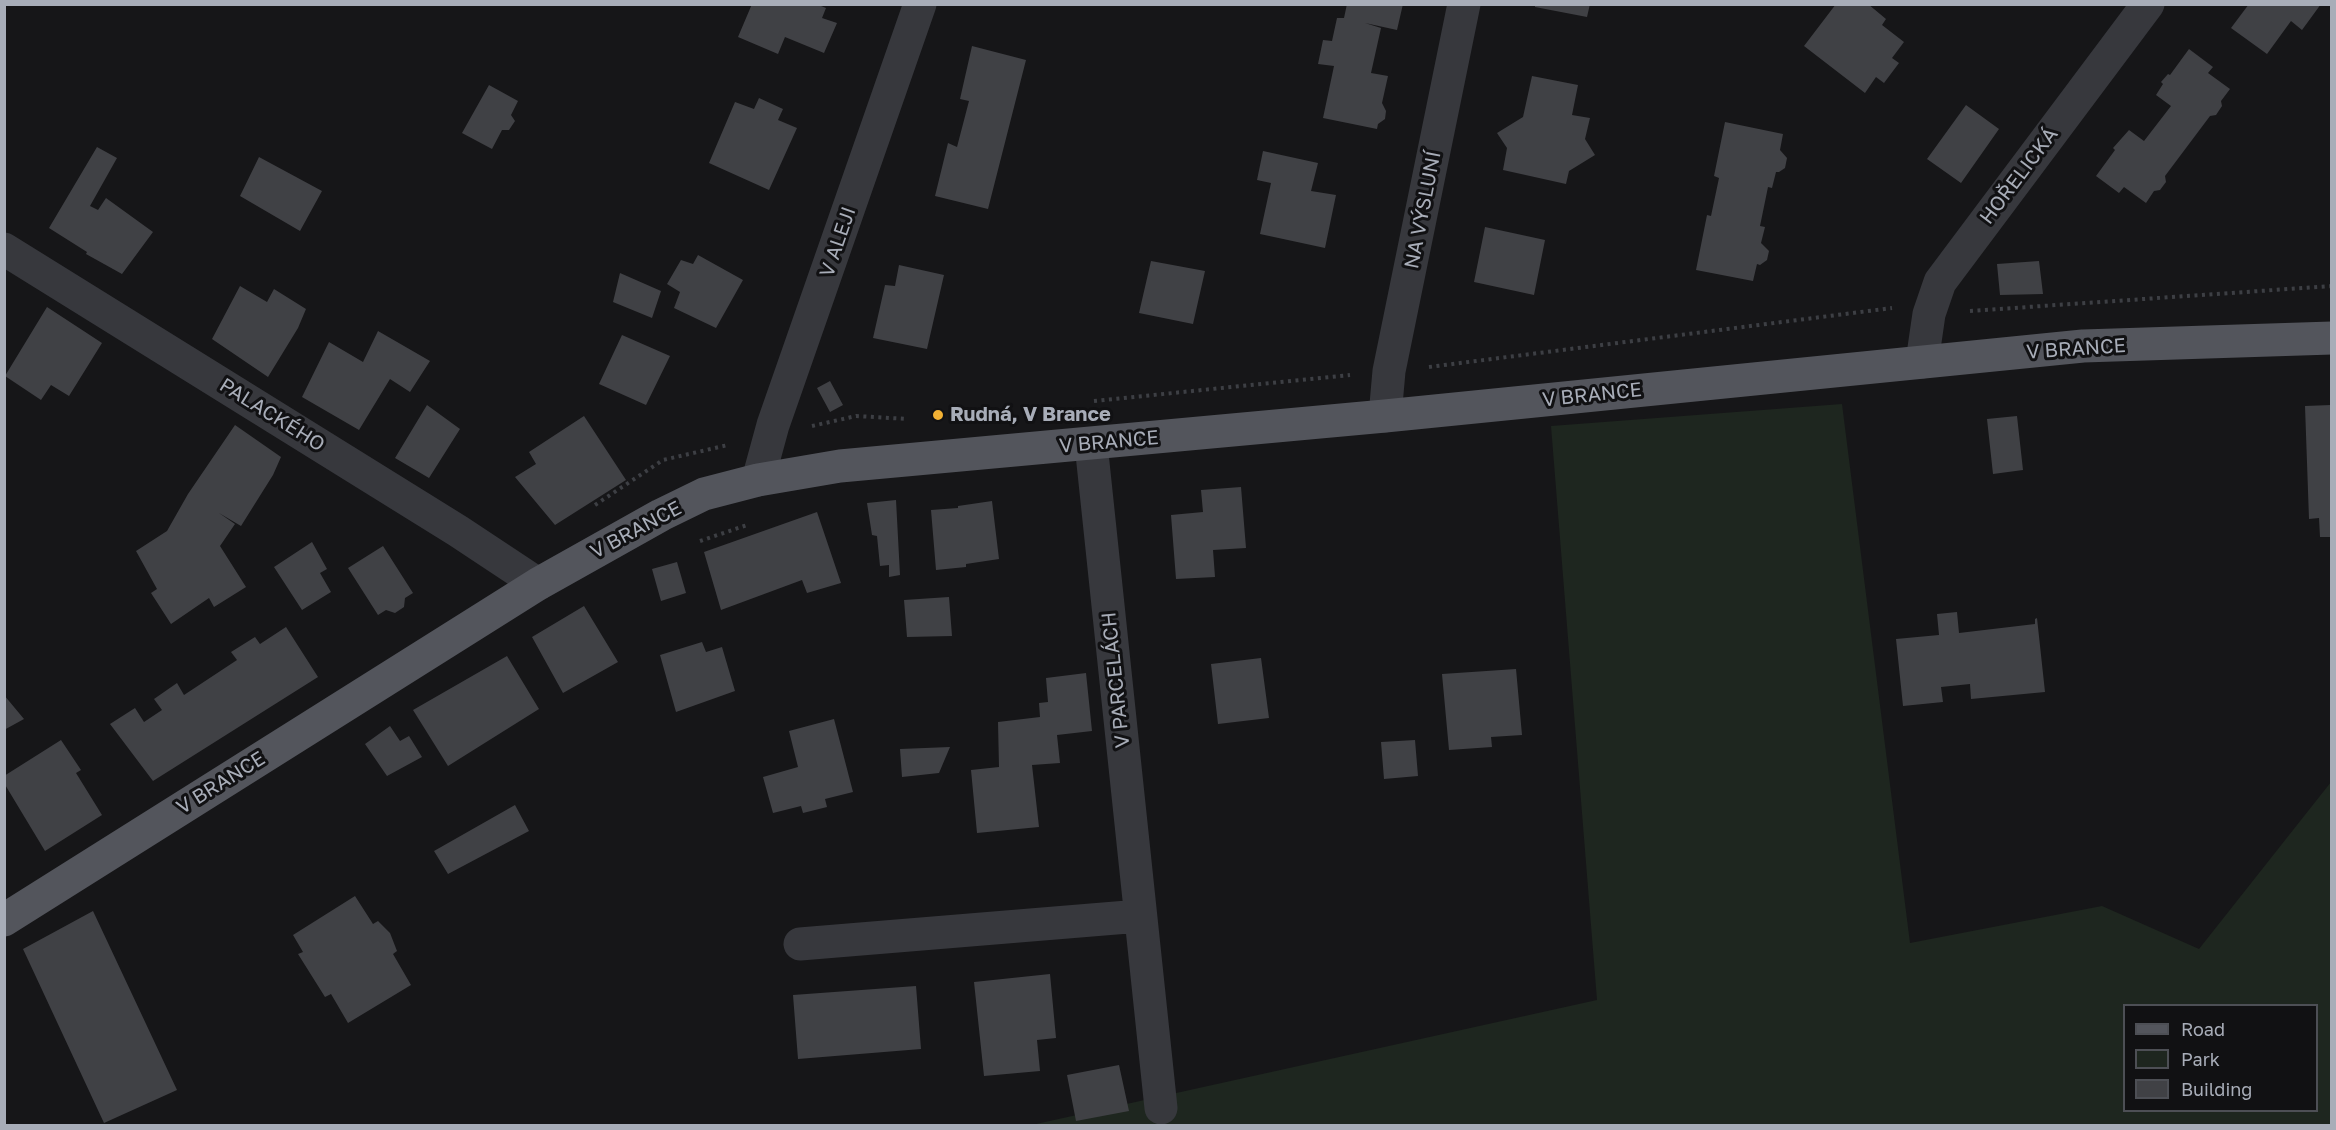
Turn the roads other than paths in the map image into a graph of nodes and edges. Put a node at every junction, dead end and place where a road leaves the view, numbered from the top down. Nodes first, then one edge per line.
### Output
1 (920, 4) edge
2 (1464, 4) edge
3 (2148, 4) edge
4 (4, 249) edge
5 (2331, 338) edge
6 (1922, 362) junction
7 (1385, 416) junction
8 (1091, 444) junction
9 (758, 480) junction
10 (538, 584) junction
11 (1140, 916) junction
12 (4, 920) edge
13 (800, 944) dead end
14 (1161, 1108) dead end

1 - 9 street, V ALEJI
2 - 7 street, NA VÝSLUNÍ
3 - 6 street, HOŘELICKÁ
4 - 10 street, PALACKÉHO
5 - 6 main road, V BRANCE
6 - 7 main road, V BRANCE
7 - 8 main road, V BRANCE
8 - 9 main road, V BRANCE
8 - 11 street, V PARCELÁCH
9 - 10 main road, V BRANCE
10 - 12 main road, V BRANCE
11 - 13 street
11 - 14 street, V PARCELÁCH

